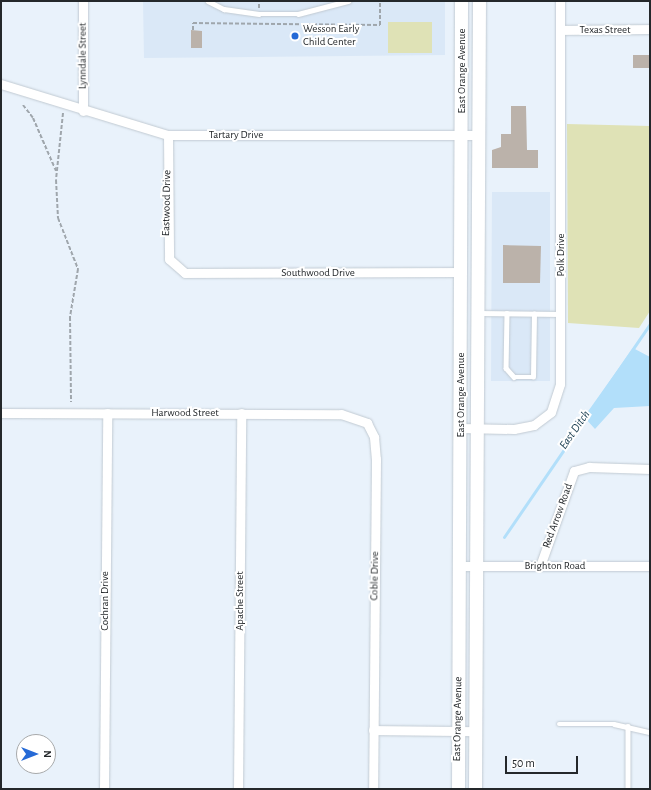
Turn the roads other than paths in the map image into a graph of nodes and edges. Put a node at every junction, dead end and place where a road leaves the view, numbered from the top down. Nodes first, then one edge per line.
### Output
1 (83, 1) edge
2 (208, 1) edge
3 (348, 1) edge
4 (461, 1) edge
5 (479, 1) edge
6 (560, 1) edge
7 (650, 29) edge
8 (560, 30) junction
9 (1, 84) edge
10 (83, 111) junction
11 (168, 135) junction
12 (462, 135) junction
13 (479, 135) junction
14 (176, 269) joint
15 (462, 272) junction
16 (479, 313) junction
17 (506, 313) junction
18 (534, 314) junction
19 (561, 314) junction
20 (1, 413) edge
21 (107, 413) junction
22 (241, 413) junction
23 (367, 423) joint
24 (461, 428) junction
25 (478, 429) junction
26 (650, 470) edge
27 (460, 566) junction
28 (477, 566) junction
29 (540, 566) junction
30 (650, 566) edge
31 (559, 724) dead end
32 (628, 726) junction
33 (373, 730) junction
34 (458, 731) junction
35 (476, 731) junction
36 (650, 732) edge
37 (104, 789) edge
38 (238, 789) edge
39 (373, 789) edge
40 (458, 789) edge
41 (475, 789) edge
42 (628, 789) edge

1 - 10 street, Lynndale Street
2 - 3 lane
4 - 12 street, East Orange Avenue
5 - 13 street, East Orange Avenue
6 - 8 street, Polk Drive
7 - 8 street, Texas Street
8 - 19 street, Polk Drive
9 - 10 street, Tartary Drive
10 - 11 street, Tartary Drive
11 - 12 street, Tartary Drive
11 - 14 street, Eastwood Drive
12 - 13 street, Tartary Drive
12 - 15 street, East Orange Avenue
13 - 16 street, East Orange Avenue
14 - 15 street, Southwood Drive
15 - 24 street, East Orange Avenue
16 - 17 lane
16 - 25 street, East Orange Avenue
17 - 18 lane
17 - 18 lane
18 - 19 lane
19 - 25 street, Polk Drive
20 - 21 street, Harwood Street
21 - 22 street, Harwood Street
21 - 37 street, Cochran Drive
22 - 23 street, Harwood Street
22 - 38 street, Apache Street
23 - 33 street, Coble Drive
24 - 25 street, Polk Drive
24 - 27 street, East Orange Avenue
25 - 28 street, East Orange Avenue
26 - 29 street, Red Arrow Road
27 - 28 street, Brighton Road
27 - 34 street, East Orange Avenue
28 - 29 street, Brighton Road
28 - 35 street, East Orange Avenue
29 - 30 street, Brighton Road
31 - 32 lane
32 - 36 lane
32 - 42 lane
33 - 34 street
33 - 39 street, Coble Drive
34 - 35 street
34 - 40 street, East Orange Avenue
35 - 41 street, East Orange Avenue

